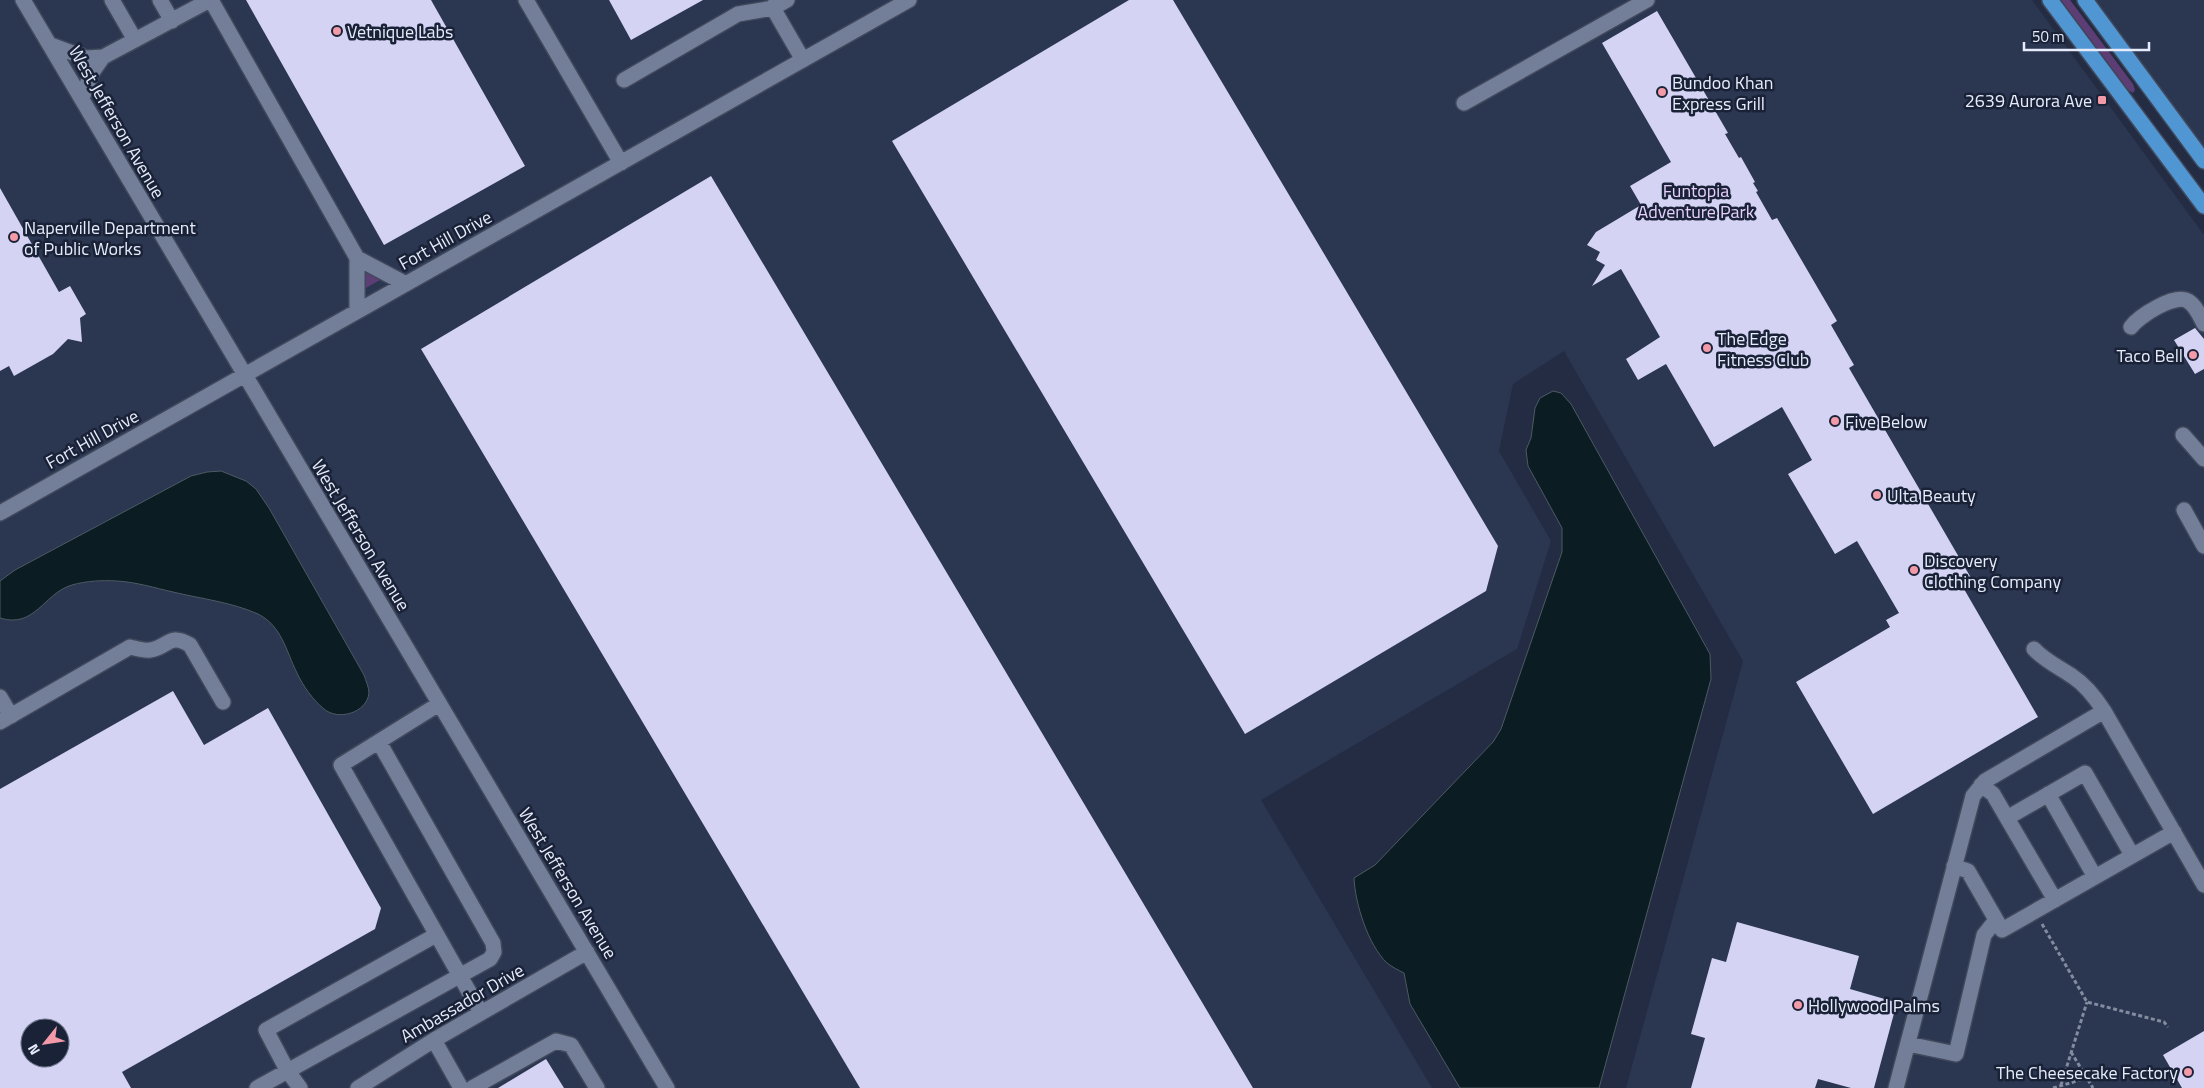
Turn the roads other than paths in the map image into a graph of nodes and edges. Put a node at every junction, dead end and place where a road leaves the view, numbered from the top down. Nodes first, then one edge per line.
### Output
1 (23, 0) edge
2 (112, 0) edge
3 (160, 0) edge
4 (211, 0) edge
5 (526, 0) edge
6 (787, 0) edge
7 (909, 0) edge
8 (1647, 0) edge
9 (2050, 0) edge
10 (2084, 0) edge
11 (775, 4) edge
12 (172, 21) junction
13 (135, 40) junction
14 (50, 45) junction
15 (103, 57) junction
16 (803, 60) junction
17 (624, 80) dead end
18 (82, 98) junction
19 (1464, 103) dead end
20 (2204, 161) edge
21 (621, 163) junction
22 (2204, 206) edge
23 (357, 258) junction
24 (406, 284) junction
25 (357, 311) junction
26 (2204, 324) edge
27 (2131, 327) dead end
28 (244, 375) junction
29 (2183, 436) dead end
30 (2204, 459) edge
31 (2184, 510) dead end
32 (0, 513) edge
33 (2204, 546) edge
34 (2034, 649) dead end
35 (0, 697) edge
36 (223, 702) dead end
37 (439, 704) junction
38 (2104, 710) junction
39 (5, 719) edge
40 (379, 742) junction
41 (1981, 785) junction
42 (2048, 794) junction
43 (2007, 818) junction
44 (2174, 832) junction
45 (2132, 855) junction
46 (1954, 866) junction
47 (2095, 877) junction
48 (2204, 885) edge
49 (2054, 900) junction
50 (1996, 920) junction
51 (436, 935) junction
52 (587, 952) junction
53 (459, 976) junction
54 (480, 1013) junction
55 (434, 1040) junction
56 (1908, 1044) junction
57 (287, 1070) junction
58 (463, 1087) edge
59 (663, 1087) edge
60 (256, 1088) edge
61 (300, 1088) edge
62 (358, 1088) edge
63 (598, 1088) edge
64 (1896, 1088) edge

1 - 14 street, West Jefferson Avenue
2 - 13 street
3 - 12 street
4 - 12 street
4 - 23 street
5 - 21 street
6 - 11 street
7 - 16 street, Fort Hill Drive
8 - 19 street
9 - 22 main road
10 - 20 main road
11 - 16 street
11 - 17 street
12 - 13 street
13 - 15 street
14 - 15 street
14 - 18 street, West Jefferson Avenue
15 - 18 street
16 - 21 street, Fort Hill Drive
18 - 28 street, West Jefferson Avenue
21 - 24 street, Fort Hill Drive
23 - 24 street
23 - 25 street
24 - 25 street, Fort Hill Drive
25 - 28 street, Fort Hill Drive
26 - 27 street
28 - 32 street, Fort Hill Drive
28 - 37 street, West Jefferson Avenue
29 - 30 street
31 - 33 street
34 - 38 street
35 - 39 street
36 - 39 street
37 - 40 street
37 - 52 street, West Jefferson Avenue
38 - 41 street
38 - 44 street
40 - 51 street
40 - 53 street
41 - 43 street
41 - 46 street
42 - 43 street
42 - 45 street
42 - 47 street
43 - 49 street
44 - 45 street
44 - 48 street
45 - 47 street
46 - 50 street
46 - 56 street
47 - 49 street
49 - 50 street
50 - 56 street
51 - 53 street
51 - 57 street
52 - 54 street, Ambassador Drive
52 - 59 street, West Jefferson Avenue
53 - 54 street
53 - 57 street
54 - 55 street, Ambassador Drive
55 - 58 street
55 - 62 street, Ambassador Drive
56 - 64 street
57 - 60 street
57 - 61 street
58 - 63 street

